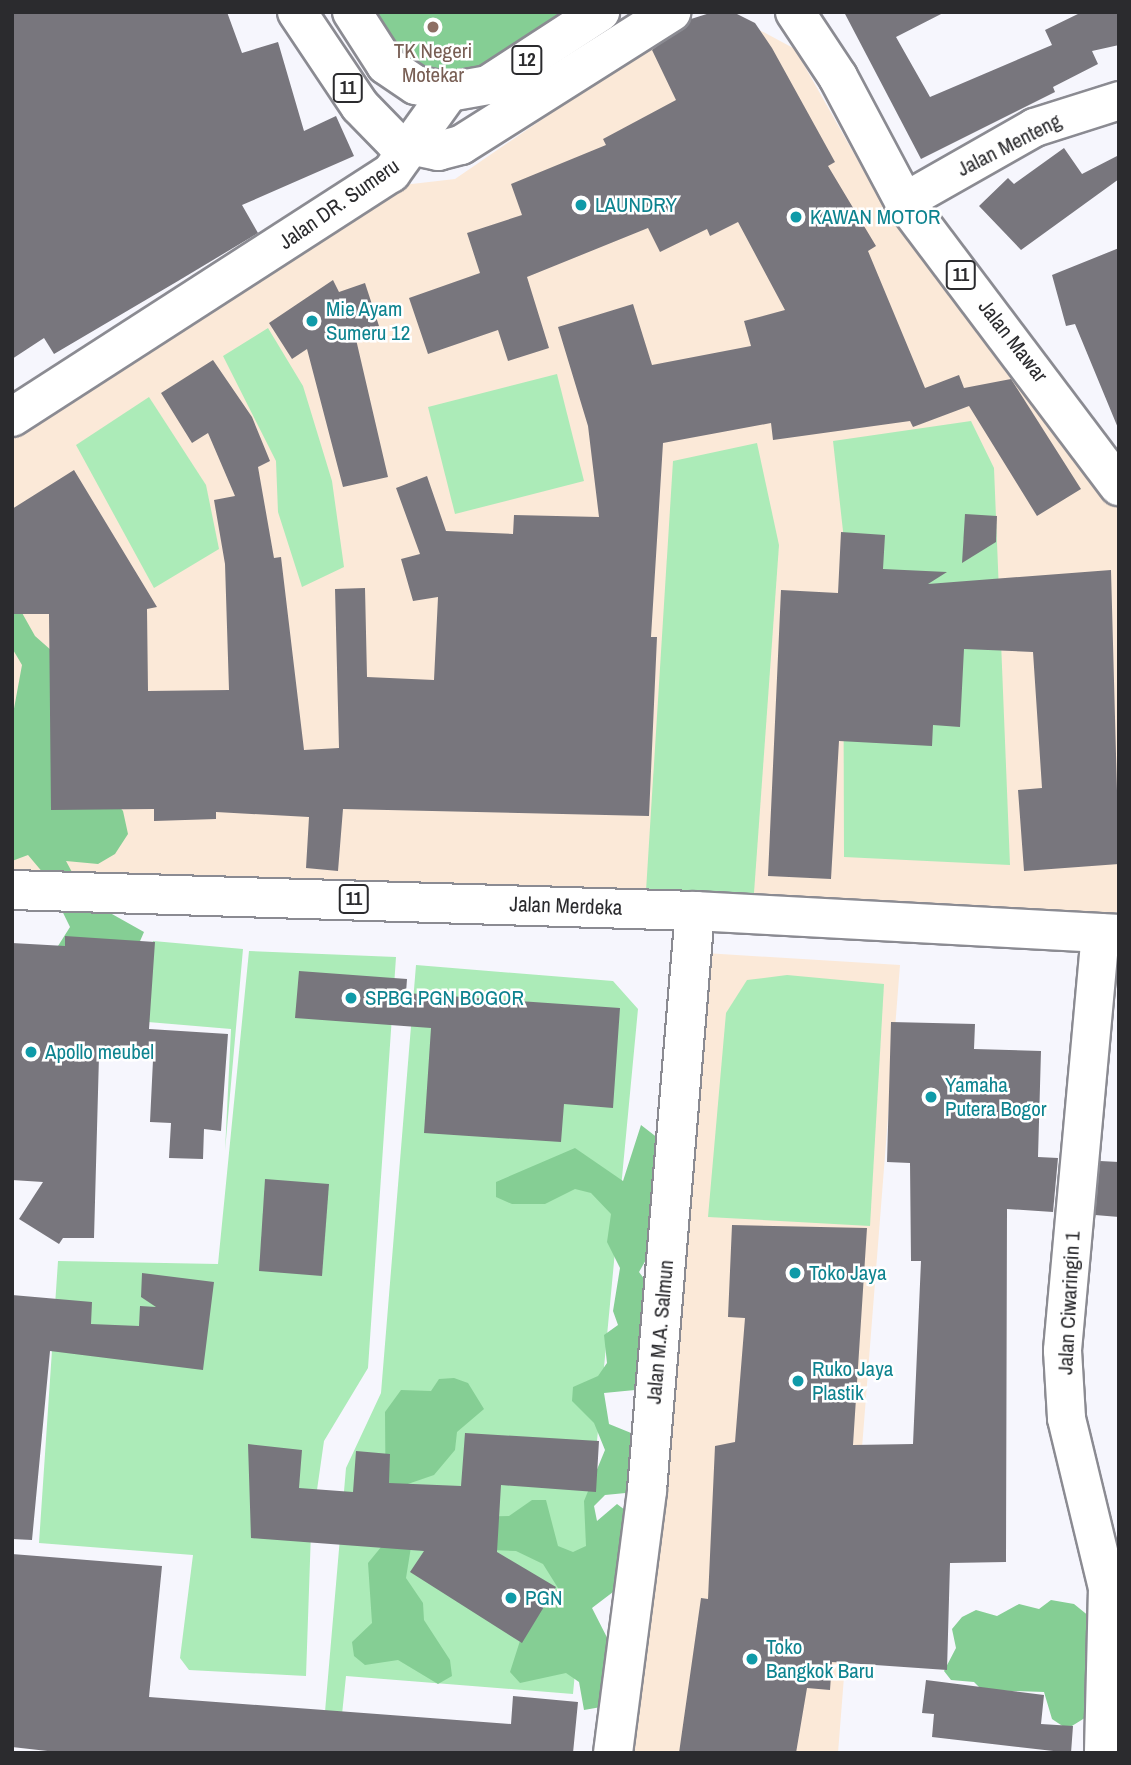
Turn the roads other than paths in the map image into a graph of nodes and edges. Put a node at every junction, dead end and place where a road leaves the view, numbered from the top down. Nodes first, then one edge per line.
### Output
1 (297, 12) edge
2 (352, 12) edge
3 (600, 12) edge
4 (671, 12) edge
5 (795, 12) edge
6 (813, 12) edge
7 (822, 52) junction
8 (449, 92) junction
9 (1119, 100) edge
10 (413, 150) junction
11 (904, 201) junction
12 (12, 418) edge
13 (1115, 471) edge
14 (12, 890) edge
15 (695, 911) junction
16 (1110, 933) edge
17 (1109, 1748) edge
18 (613, 1753) edge

1 - 10 main road, 11
2 - 8 main road, 11
3 - 8 main road, 12
4 - 10 main road, Jalan DR. Sumeru
5 - 7 main road, 11
6 - 7 main road
7 - 11 main road, Jalan Mawar / 11
8 - 10 main road
9 - 11 street, Jalan Menteng
10 - 12 main road, Jalan DR. Sumeru
11 - 13 main road, Jalan Mawar / 11
14 - 15 main road, Jalan Merdeka / 11
15 - 16 main road, Jalan Merdeka / 11
15 - 18 main road, Jalan M.A. Salmun
16 - 17 street, Jalan Ciwaringin 1

